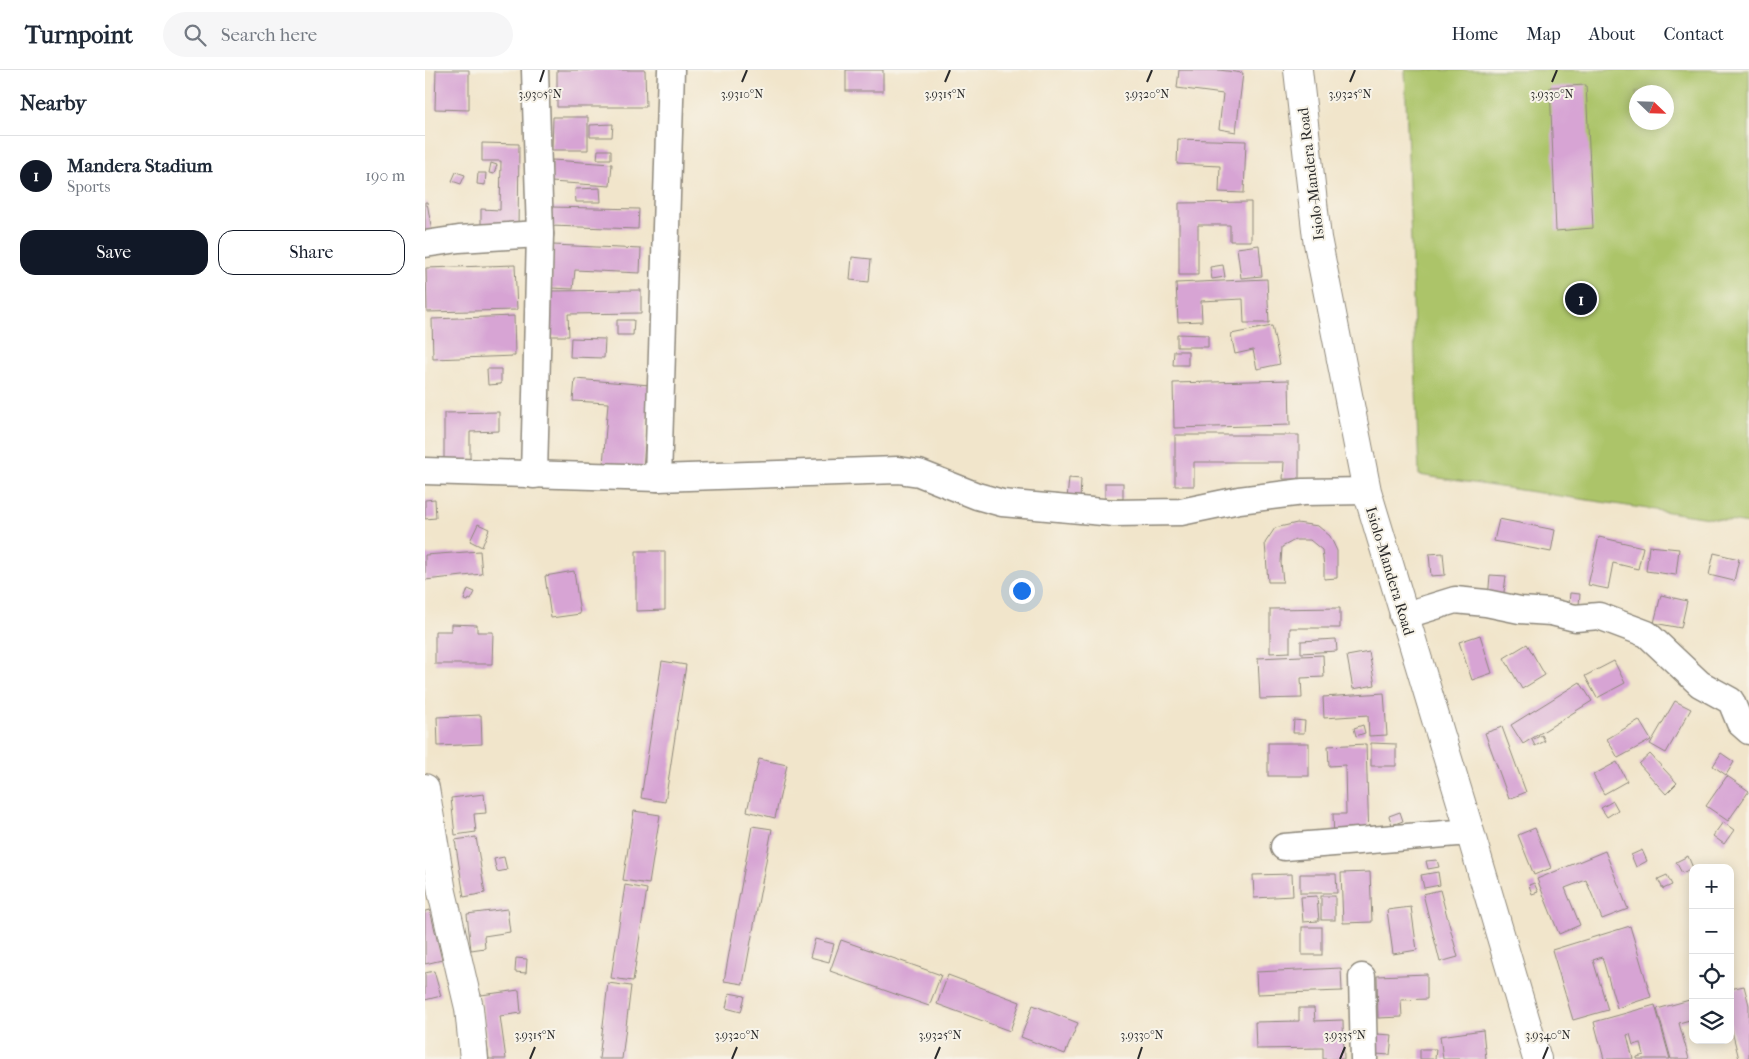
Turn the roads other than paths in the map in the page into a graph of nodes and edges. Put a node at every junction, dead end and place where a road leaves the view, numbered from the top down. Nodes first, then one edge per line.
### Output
1 (535, 70) edge
2 (671, 70) edge
3 (1298, 70) edge
4 (539, 234) junction
5 (425, 244) edge
6 (425, 471) edge
7 (534, 475) junction
8 (658, 478) junction
9 (1367, 491) junction
10 (1403, 616) junction
11 (1749, 731) edge
12 (425, 788) edge
13 (1470, 832) junction
14 (1284, 847) dead end
15 (433, 888) edge
16 (1362, 977) dead end
17 (474, 1059) edge
18 (1364, 1059) edge
19 (1537, 1059) edge

1 - 4 street
2 - 8 street
3 - 9 main road, Isiolo-Mandera Road
4 - 5 street
4 - 7 street
6 - 7 street
7 - 8 street
8 - 9 street
9 - 10 main road, Isiolo-Mandera Road
10 - 11 street
10 - 13 main road, Isiolo-Mandera Road
12 - 15 main road
13 - 14 street
13 - 19 main road, Isiolo-Mandera Road
15 - 17 main road
16 - 18 street

